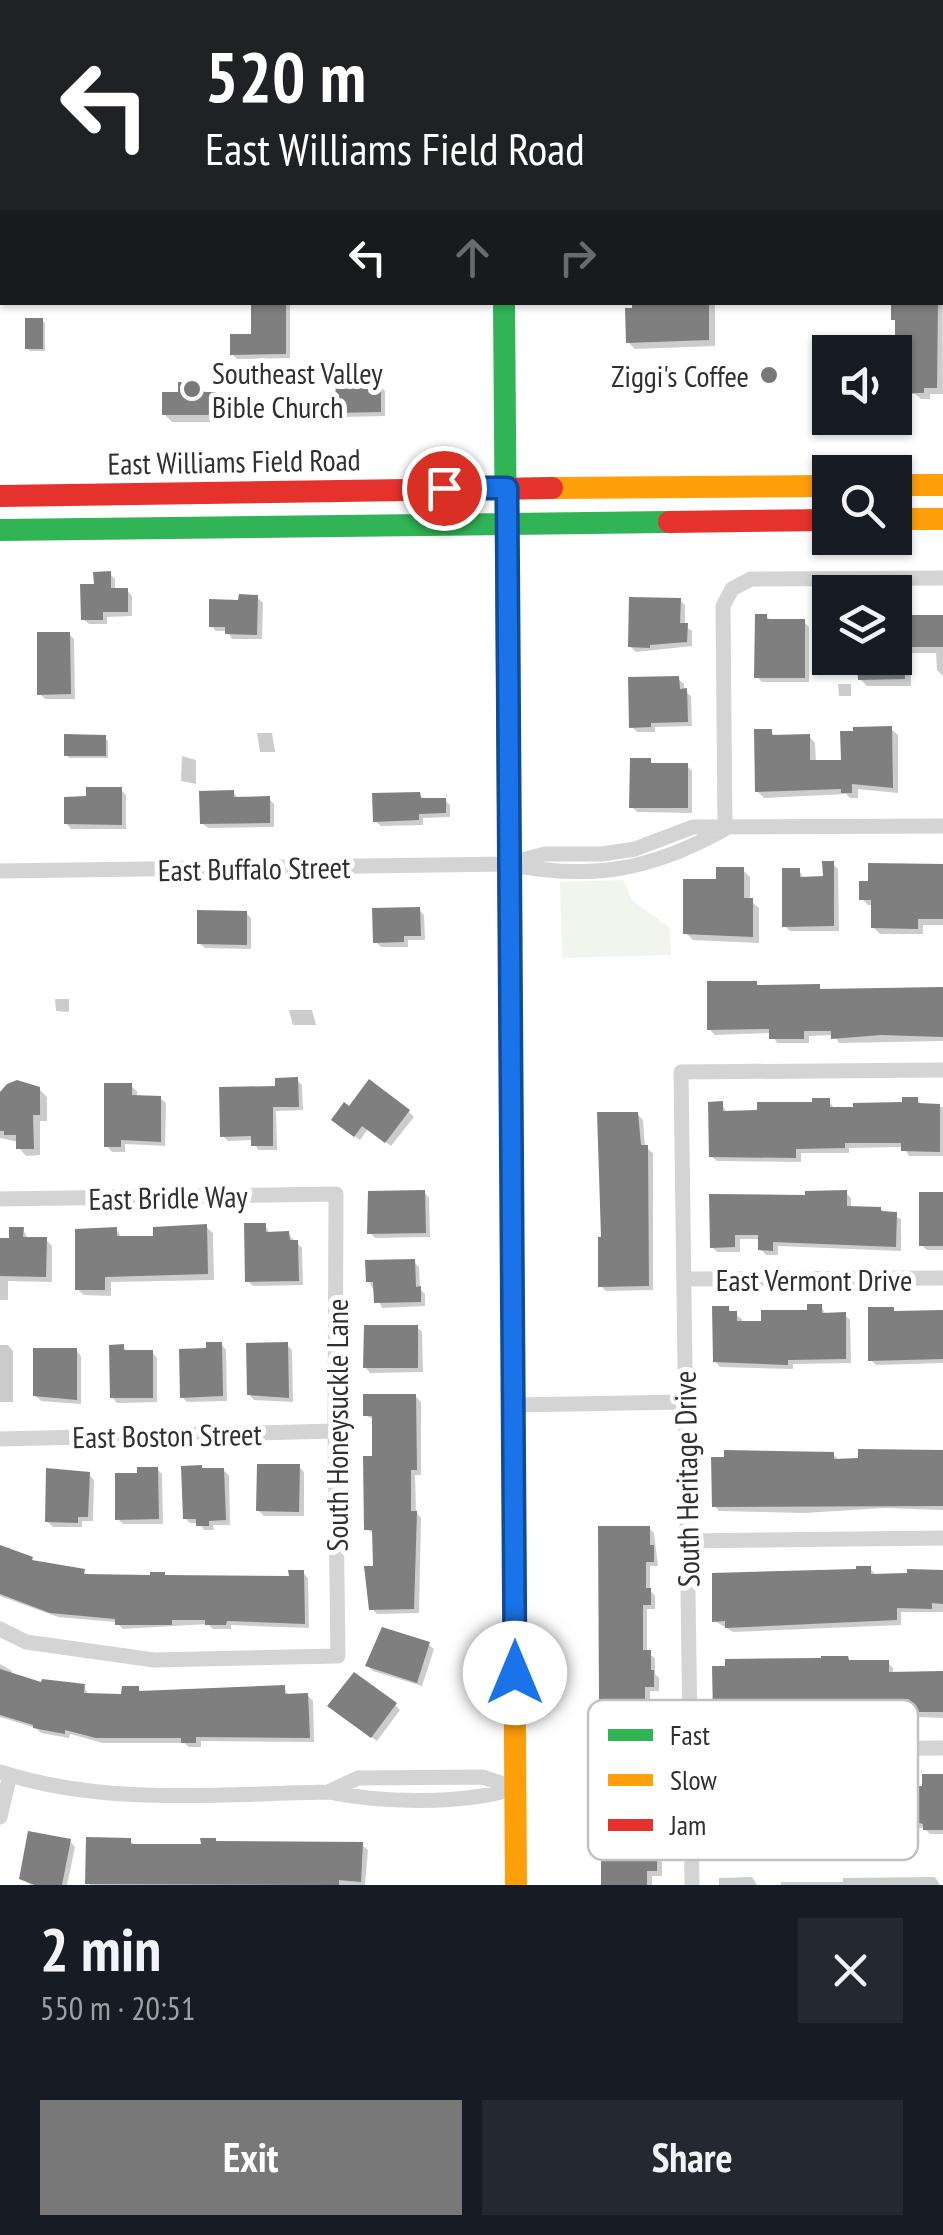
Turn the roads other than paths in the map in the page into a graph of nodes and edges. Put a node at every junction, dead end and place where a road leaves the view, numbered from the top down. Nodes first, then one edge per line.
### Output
1 (504, 305) edge
2 (912, 485) edge
3 (943, 485) edge
4 (812, 486) edge
5 (507, 488) junction
6 (0, 496) edge
7 (912, 519) edge
8 (943, 519) edge
9 (812, 520) edge
10 (507, 522) junction
11 (0, 530) edge
12 (943, 578) edge
13 (943, 826) edge
14 (725, 828) junction
15 (508, 864) junction
16 (0, 871) edge
17 (943, 1070) edge
18 (336, 1194) joint
19 (0, 1199) edge
20 (943, 1278) edge
21 (684, 1280) junction
22 (684, 1402) junction
23 (514, 1405) junction
24 (334, 1432) junction
25 (0, 1440) edge
26 (943, 1538) edge
27 (686, 1541) junction
28 (0, 1629) edge
29 (691, 1700) edge
30 (918, 1748) edge
31 (943, 1748) edge
32 (5, 1774) edge
33 (516, 1788) junction
34 (0, 1817) edge
35 (516, 1885) edge

1 - 5 main road
2 - 3 main road
4 - 5 main road, East Williams Field Road
5 - 6 main road, East Williams Field Road
5 - 10 main road
7 - 8 main road
9 - 10 main road
10 - 11 main road
10 - 15 main road
12 - 14 street
13 - 14 street, East Buffalo Street
14 - 15 street, East Buffalo Street
15 - 16 street, East Buffalo Street
15 - 23 main road
17 - 21 street, South Heritage Drive
18 - 19 street, East Bridle Way
18 - 24 street, South Honeysuckle Lane
20 - 21 street, East Vermont Drive
21 - 22 street, South Heritage Drive
22 - 23 street
22 - 27 street, South Heritage Drive
23 - 33 main road
24 - 25 street, East Boston Street
24 - 28 street, South Honeysuckle Lane
26 - 27 street
27 - 29 street, South Heritage Drive
30 - 31 street
32 - 33 street
32 - 34 street
33 - 35 main road

